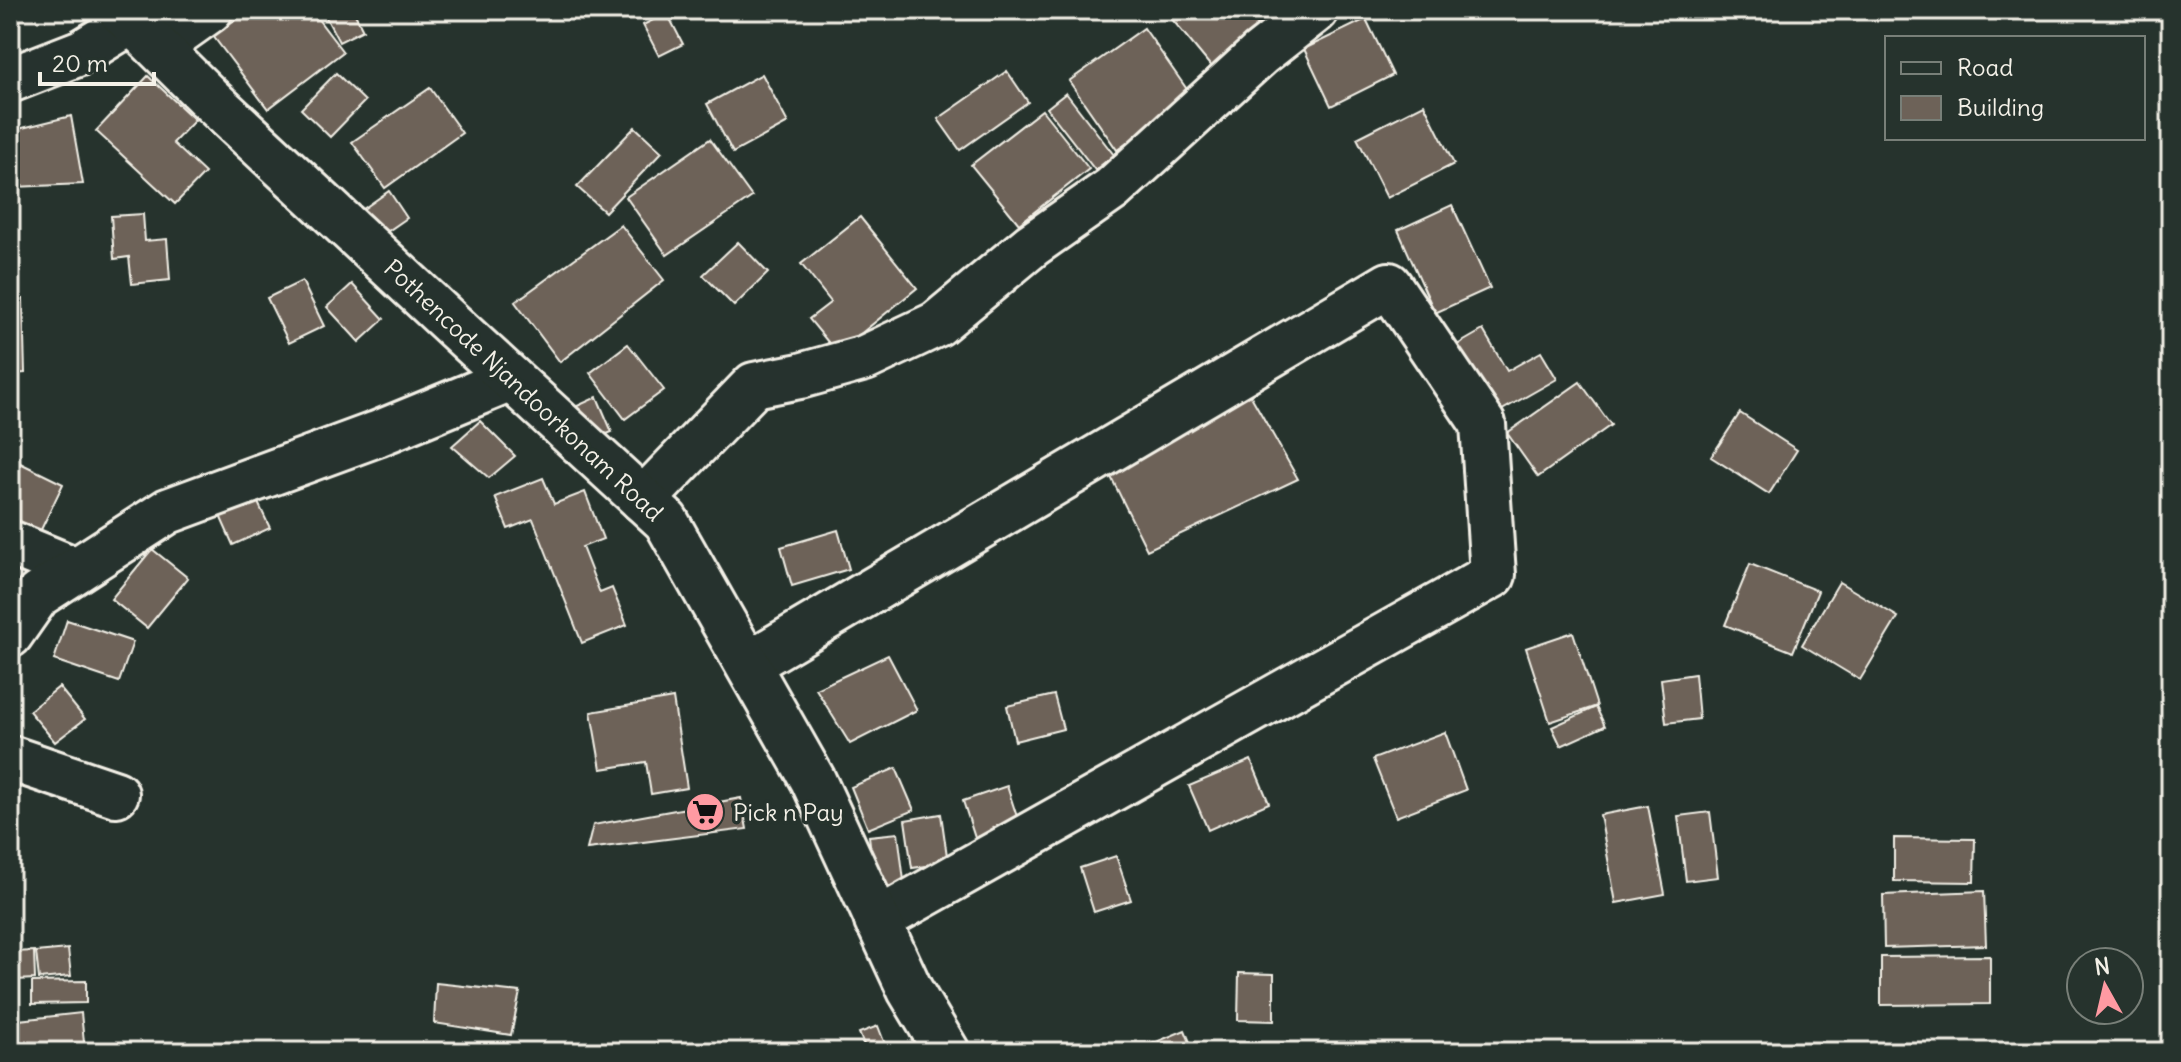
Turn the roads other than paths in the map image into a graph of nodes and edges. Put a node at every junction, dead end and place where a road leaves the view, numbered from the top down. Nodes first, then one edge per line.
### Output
1 (210, 10) edge
2 (1316, 10) edge
3 (136, 26) edge
4 (10, 80) edge
5 (511, 379) junction
6 (643, 500) junction
7 (10, 543) edge
8 (76, 570) junction
9 (10, 635) edge
10 (748, 664) junction
11 (10, 758) edge
12 (116, 794) dead end
13 (877, 921) junction
14 (947, 1052) edge

1 - 3 street
2 - 6 street
3 - 4 street
3 - 5 street, Pothencode Njandoorkonam Road
5 - 6 street, Pothencode Njandoorkonam Road
5 - 8 street
6 - 10 street, Pothencode Njandoorkonam Road
7 - 8 street
8 - 9 street
10 - 13 street, Pothencode Njandoorkonam Road
10 - 13 street
11 - 12 street
13 - 14 street, Pothencode Njandoorkonam Road

